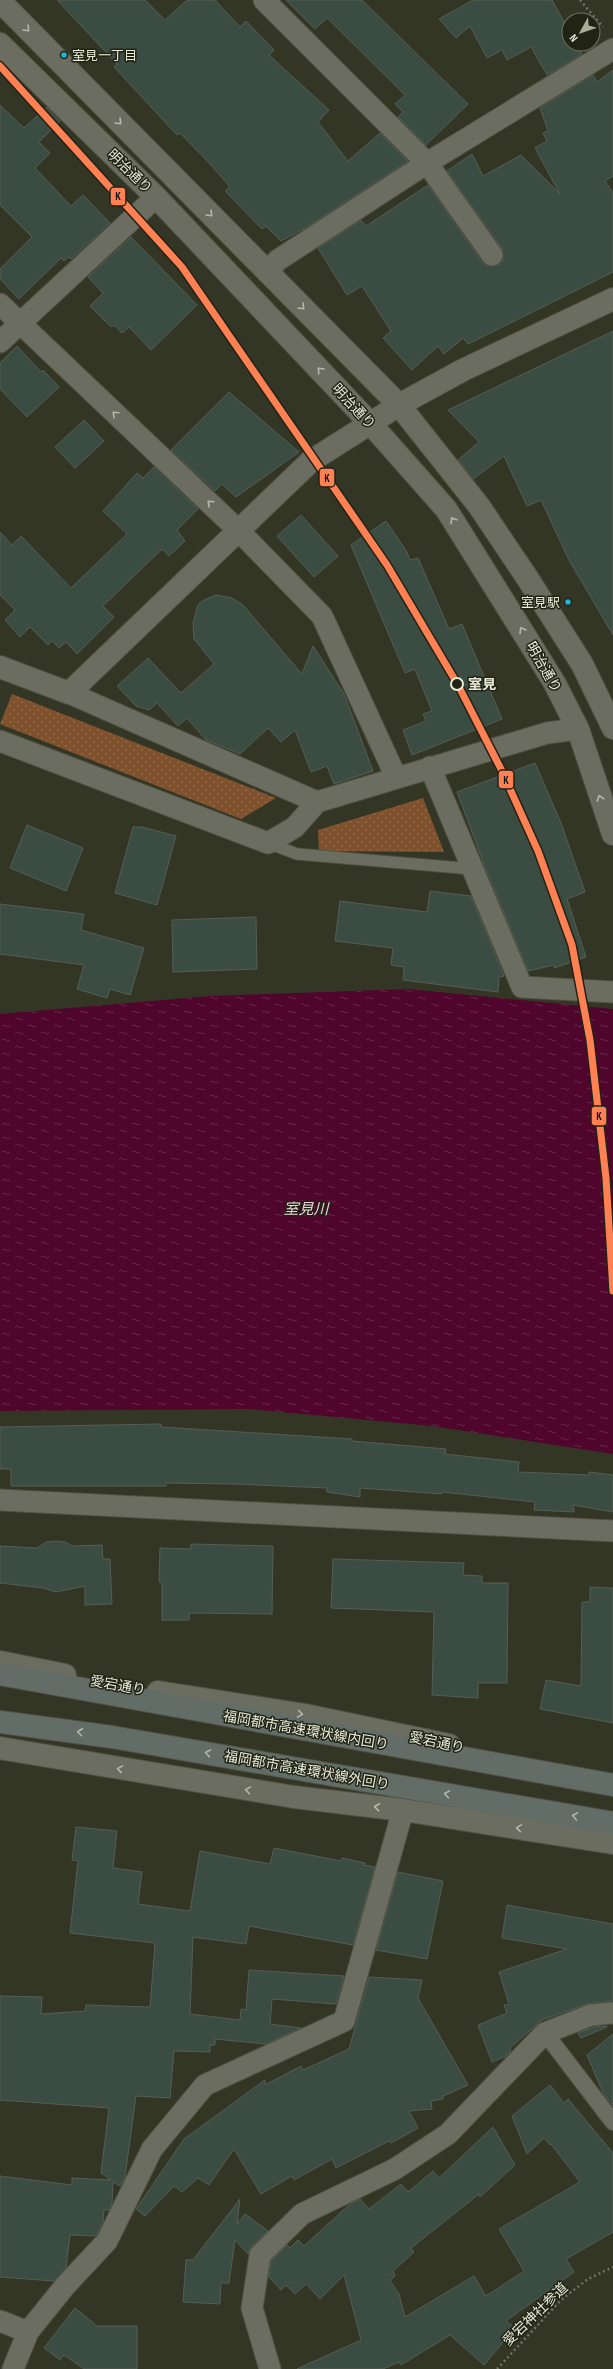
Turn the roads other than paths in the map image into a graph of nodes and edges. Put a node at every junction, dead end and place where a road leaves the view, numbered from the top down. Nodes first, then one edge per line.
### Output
1 (264, 0) edge
2 (0, 1) edge
3 (0, 44) edge
4 (613, 49) edge
5 (427, 163) junction
6 (156, 197) junction
7 (492, 255) dead end
8 (267, 272) junction
9 (613, 300) edge
10 (0, 304) edge
11 (19, 323) junction
12 (0, 342) edge
13 (399, 405) junction
14 (370, 423) junction
15 (238, 530) junction
16 (0, 667) edge
17 (69, 693) junction
18 (612, 726) edge
19 (578, 729) junction
20 (0, 741) edge
21 (430, 767) junction
22 (396, 777) junction
23 (317, 802) junction
24 (613, 834) edge
25 (268, 843) junction
26 (473, 869) junction
27 (613, 992) edge
28 (0, 1500) edge
29 (613, 1531) edge
30 (0, 1662) edge
31 (0, 1674) edge
32 (0, 1722) edge
33 (0, 1748) edge
34 (613, 1780) edge
35 (613, 1785) edge
36 (402, 1810) junction
37 (613, 1823) edge
38 (613, 1843) edge
39 (613, 2013) edge
40 (545, 2033) junction
41 (613, 2122) edge
42 (0, 2321) edge
43 (28, 2332) junction
44 (13, 2369) edge
45 (270, 2369) edge

1 - 5 street
2 -> 8 street, 明治通り
3 - 6 street, 明治通り
4 - 5 street
5 - 7 street
5 - 8 street
6 - 11 street
14 -> 6 street, 明治通り
8 -> 13 street, 明治通り
9 - 13 street
10 - 11 street
11 - 12 street
15 -> 11 street
13 - 14 street
13 - 18 street, 明治通り
14 - 15 street
19 -> 14 street, 明治通り
15 - 17 street
15 - 22 street
16 - 17 street
17 - 23 street
18 - 19 street
19 - 21 street
24 -> 19 street, 明治通り
20 - 25 street
21 - 22 street
21 - 26 street
22 - 23 street
23 - 25 street
25 - 26 lane
26 - 27 street
28 - 29 street
30 -> 34 street, 愛宕通り
31 - 35 highway, 福岡都市高速環状線内回り
37 -> 32 highway, 福岡都市高速環状線外回り
36 -> 33 street
38 -> 36 street
36 - 43 street
39 - 40 street
40 - 41 street
40 - 45 street
42 - 43 street
43 - 44 street

